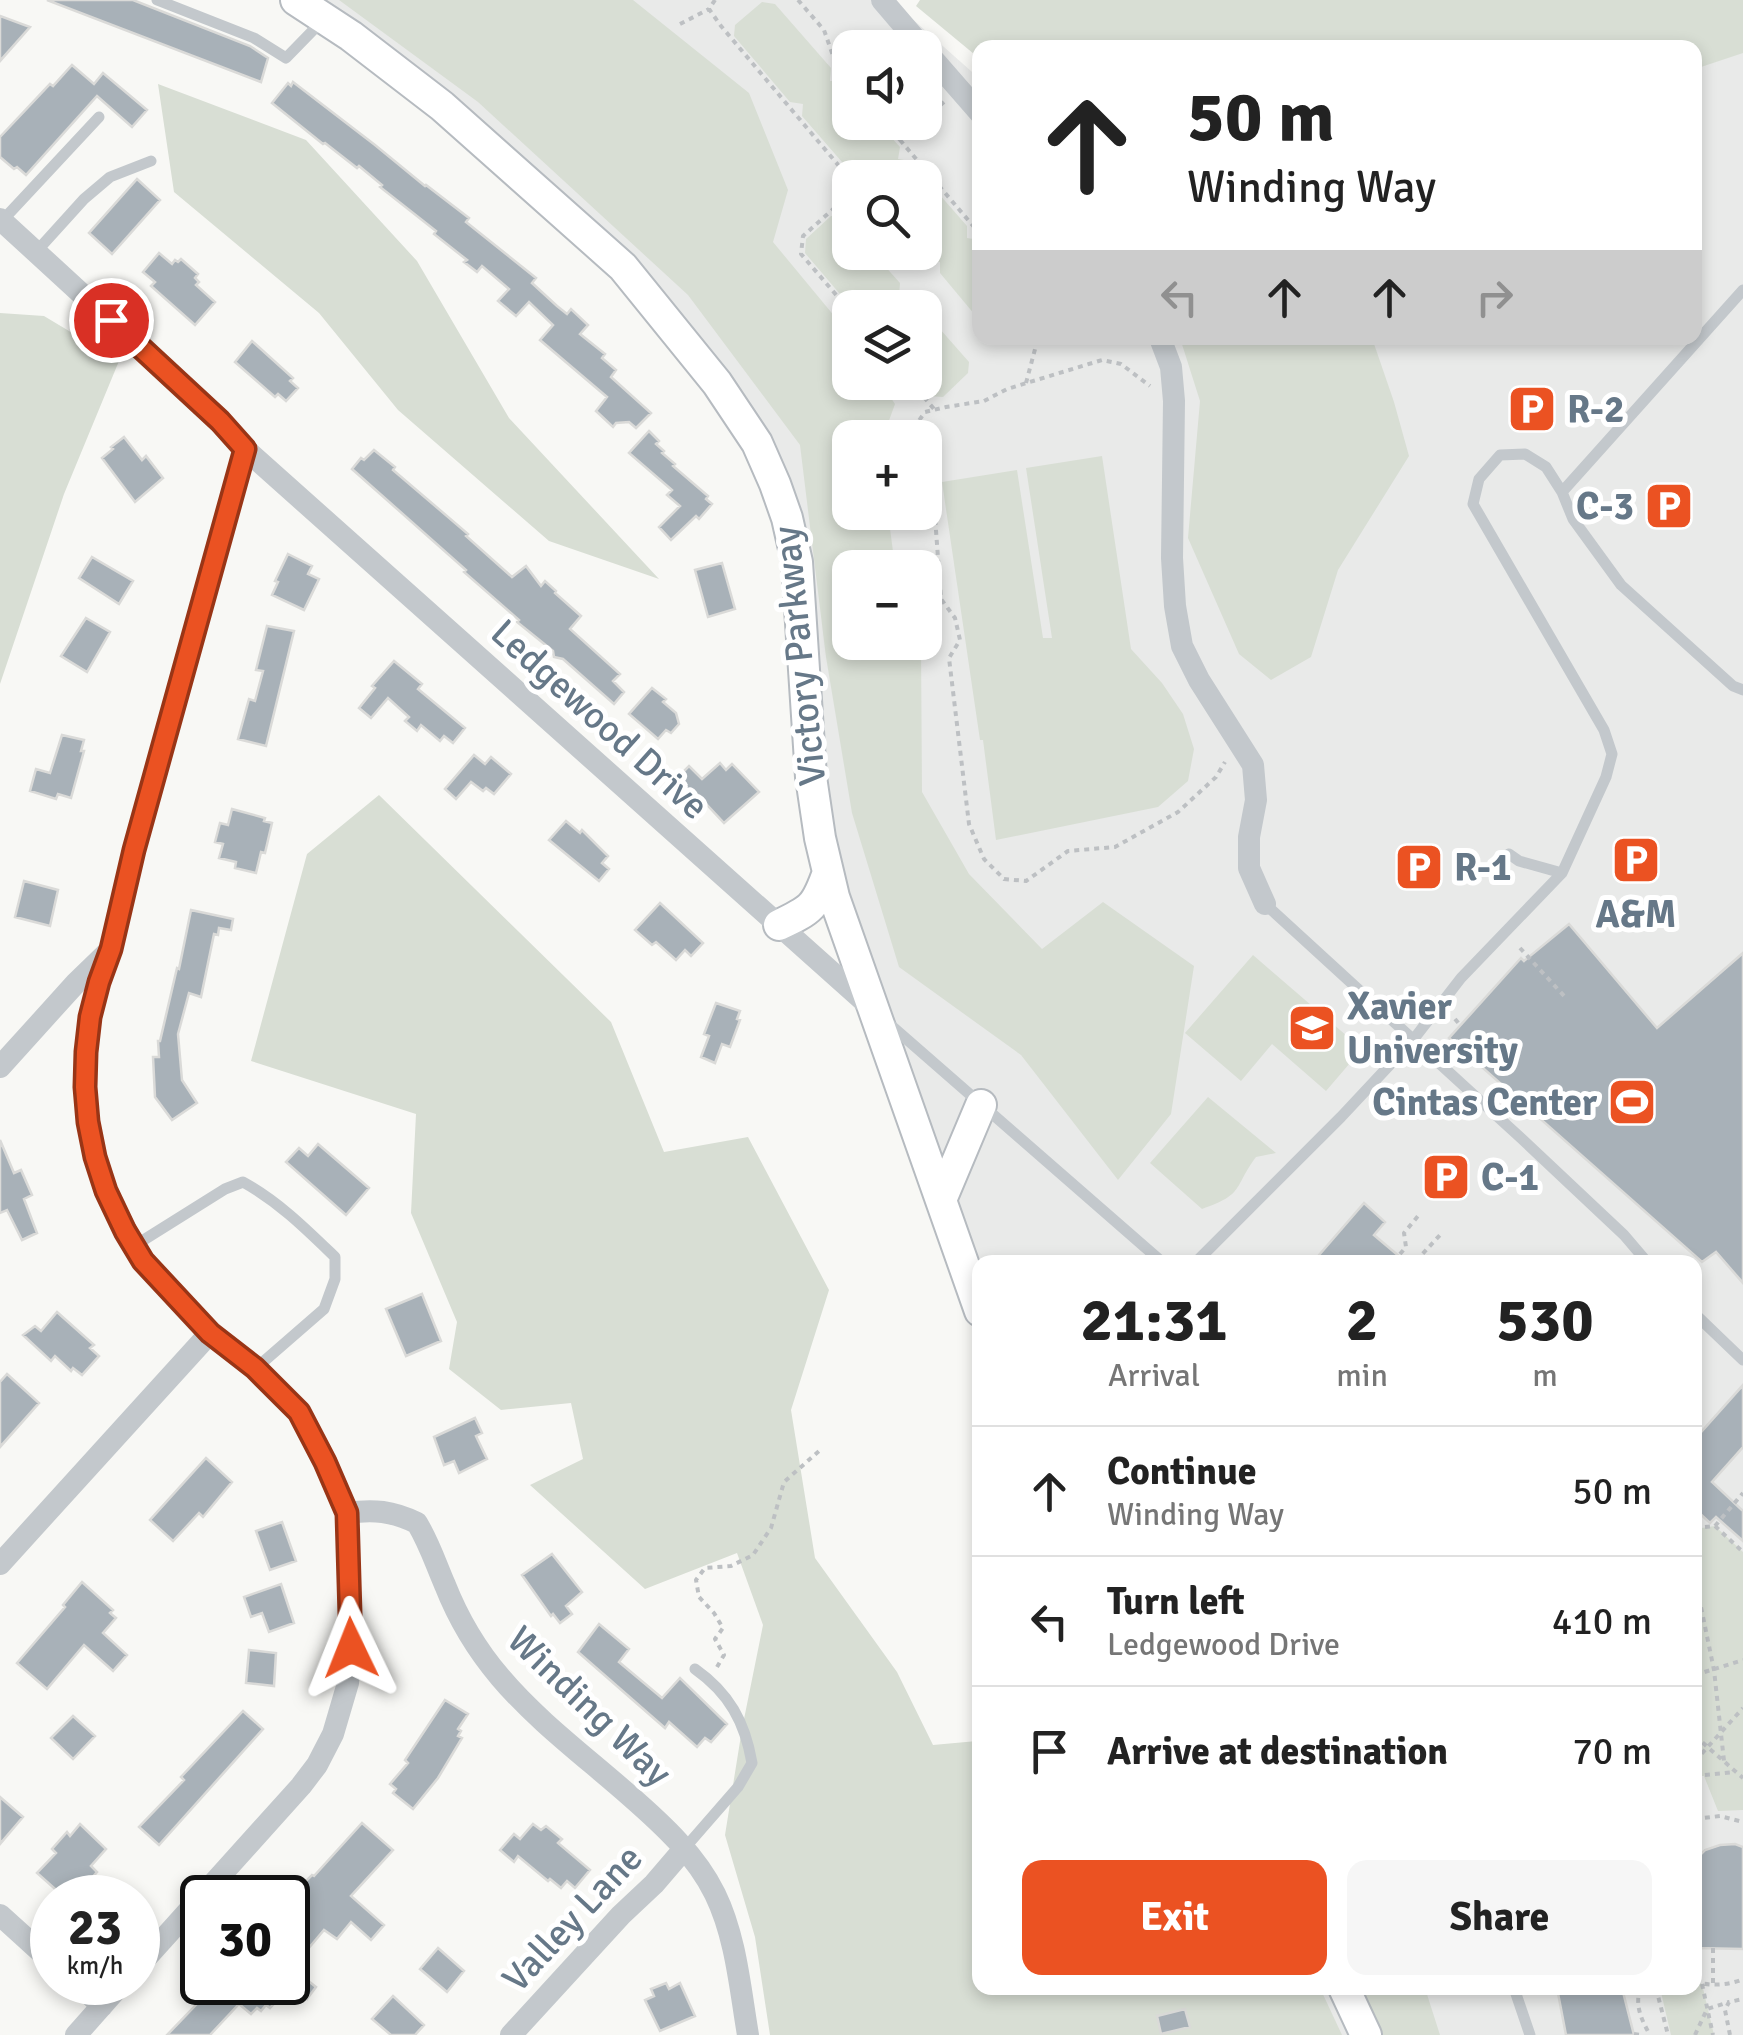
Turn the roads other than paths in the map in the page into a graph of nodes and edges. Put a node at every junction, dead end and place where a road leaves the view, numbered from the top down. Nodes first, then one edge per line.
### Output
1 (157, 0) edge
2 (296, 0) edge
3 (882, 0) edge
4 (325, 18) junction
5 (908, 30) edge
6 (942, 69) edge
7 (972, 104) edge
8 (98, 116) dead end
9 (152, 161) dead end
10 (1, 220) edge
11 (36, 252) junction
12 (1743, 290) edge
13 (1702, 336) edge
14 (1163, 345) edge
15 (1694, 345) edge
16 (245, 449) junction
17 (1562, 492) junction
18 (1743, 688) edge
19 (1509, 854) dead end
20 (828, 872) junction
21 (1562, 873) junction
22 (1265, 904) joint
23 (779, 926) junction
24 (111, 949) junction
25 (876, 1012) junction
26 (1412, 1040) junction
27 (0, 1066) edge
28 (980, 1105) junction
29 (941, 1200) junction
30 (134, 1246) junction
31 (1154, 1255) edge
32 (1203, 1255) edge
33 (1641, 1255) edge
34 (972, 1288) edge
35 (1702, 1321) edge
36 (210, 1333) junction
37 (1743, 1360) edge
38 (255, 1368) junction
39 (347, 1513) junction
40 (0, 1564) edge
41 (695, 1669) dead end
42 (684, 1849) junction
43 (0, 1915) edge
44 (30, 1942) edge
45 (160, 1943) edge
46 (1347, 1995) edge
47 (1516, 1995) edge
48 (102, 2006) edge
49 (76, 2035) edge
50 (512, 2035) edge
51 (748, 2035) edge
52 (1366, 2035) edge
53 (1530, 2035) edge

1 - 4 lane
2 - 4 street, Victory Parkway
3 - 5 street
4 - 20 street, Victory Parkway
6 - 7 street
8 - 10 lane
9 - 11 lane
10 - 11 street, Ledgewood Drive
11 - 16 street, Ledgewood Drive
12 - 13 lane
14 - 22 street
15 - 17 lane
16 - 23 street, Ledgewood Drive
16 - 24 street
17 - 18 lane
17 - 21 lane
19 - 21 lane
20 - 23 street
20 - 25 street, Victory Parkway
21 - 26 lane
22 - 26 lane
23 - 25 street, Ledgewood Drive
24 - 27 street
24 - 30 street
25 - 28 lane, Ledgewood Drive
25 - 29 street, Victory Parkway
26 - 32 lane
26 - 33 lane
28 - 29 street
28 - 31 lane, Ledgewood Drive
29 - 34 street, Victory Parkway
30 - 36 street
30 - 38 lane
35 - 37 lane
36 - 38 street
36 - 40 street
38 - 39 street
39 - 42 street, Winding Way
39 - 45 street
41 - 42 lane
42 - 50 street, Valley Lane
42 - 51 street, Winding Way
43 - 44 street
46 - 52 street
47 - 53 lane
48 - 49 street

